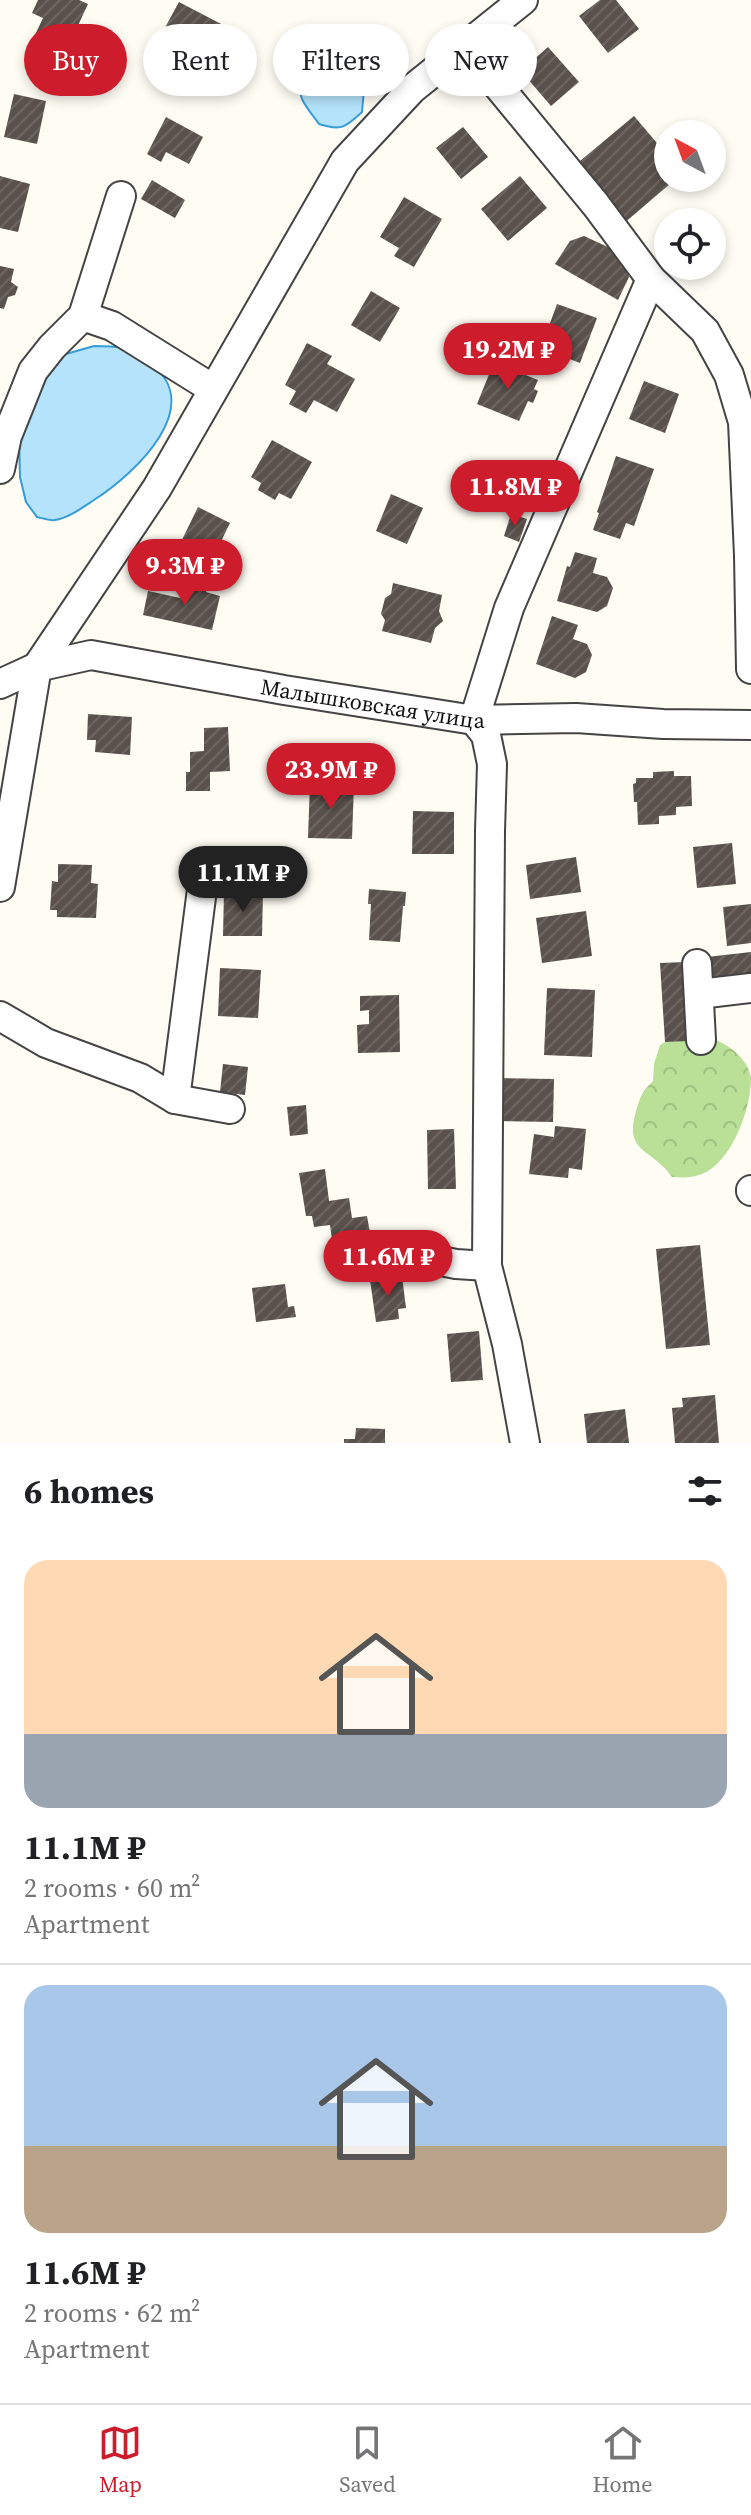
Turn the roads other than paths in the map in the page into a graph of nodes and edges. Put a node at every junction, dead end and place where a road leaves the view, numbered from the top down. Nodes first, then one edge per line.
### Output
1 (523, 0) edge
2 (494, 24) edge
3 (425, 79) edge
4 (506, 96) edge
5 (121, 196) dead end
6 (651, 279) junction
7 (83, 316) junction
8 (213, 389) junction
9 (0, 469) edge
10 (37, 667) junction
11 (751, 669) edge
12 (0, 684) edge
13 (474, 720) junction
14 (751, 725) edge
15 (204, 874) dead end
16 (0, 887) edge
17 (697, 964) dead end
18 (751, 988) edge
19 (699, 994) junction
20 (0, 1016) edge
21 (701, 1040) dead end
22 (175, 1099) junction
23 (230, 1109) dead end
24 (343, 1256) dead end
25 (487, 1266) junction
26 (525, 1443) edge

1 - 2 street
3 - 8 street
4 - 6 street
5 - 7 street
6 - 11 street
6 - 13 street
7 - 8 street
7 - 9 street
8 - 10 street
10 - 12 street, Малышковская улица
10 - 13 street, Малышковская улица
10 - 16 street
13 - 14 street, Малышковская улица
13 - 25 street
15 - 22 street
17 - 19 street
18 - 19 street
19 - 21 street
20 - 22 street
22 - 23 street
24 - 25 street
25 - 26 street

